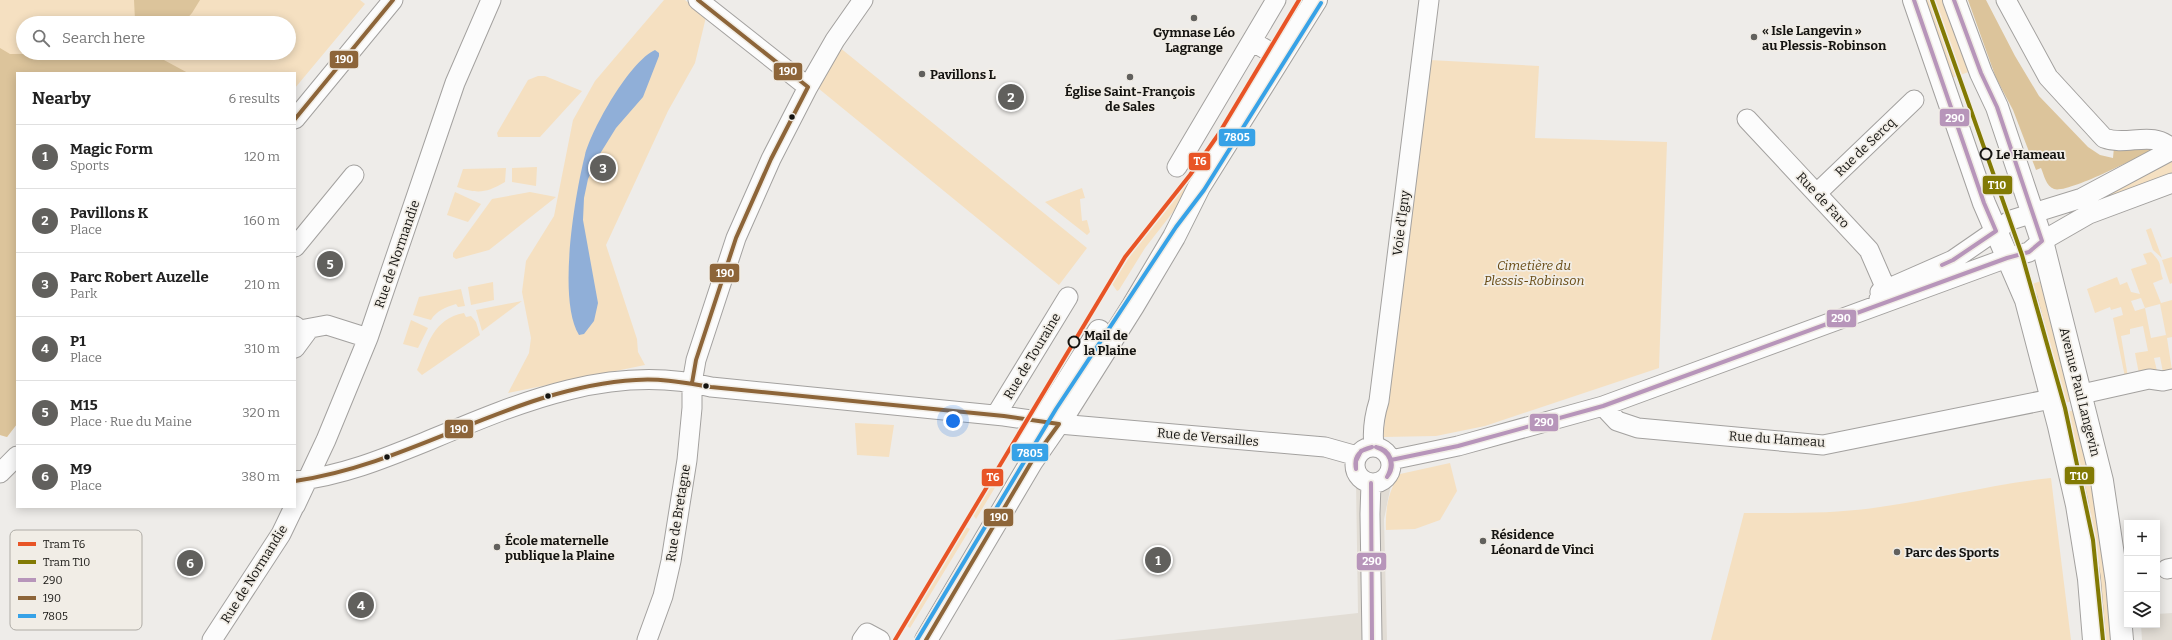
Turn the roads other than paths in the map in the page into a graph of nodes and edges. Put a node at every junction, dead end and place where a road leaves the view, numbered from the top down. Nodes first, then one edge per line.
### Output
1 (393, 0) edge
2 (491, 0) edge
3 (698, 0) edge
4 (863, 0) edge
5 (1276, 0) edge
6 (1316, 0) edge
7 (1430, 0) edge
8 (1914, 0) edge
9 (1954, 0) edge
10 (2006, 0) edge
11 (1253, 42) junction
12 (1279, 57) junction
13 (808, 88) junction
14 (1914, 100) dead end
15 (296, 118) edge
16 (1747, 119) dead end
17 (2172, 150) edge
18 (1177, 167) dead end
19 (354, 175) dead end
20 (2172, 183) edge
21 (1816, 193) junction
22 (2033, 214) junction
23 (1996, 231) junction
24 (2042, 241) junction
25 (296, 246) edge
26 (2006, 258) junction
27 (1886, 289) junction
28 (1068, 297) dead end
29 (1828, 324) junction
30 (302, 327) edge
31 (368, 338) junction
32 (296, 345) edge
33 (1728, 361) junction
34 (2172, 379) edge
35 (692, 383) junction
36 (2082, 394) junction
37 (2051, 399) junction
38 (1603, 406) junction
39 (996, 415) junction
40 (1050, 423) junction
41 (1374, 446) junction
42 (0, 451) edge
43 (16, 455) edge
44 (16, 456) edge
45 (1357, 456) junction
46 (1391, 460) junction
47 (0, 473) edge
48 (302, 480) edge
49 (1371, 483) junction
50 (296, 502) edge
51 (294, 508) edge
52 (2121, 573) edge
53 (212, 640) edge
54 (647, 640) edge
55 (862, 640) edge
56 (880, 640) edge
57 (910, 640) edge
58 (926, 640) edge
59 (1372, 640) edge
60 (2094, 640) edge
61 (2122, 640) edge

1 - 15 street
2 - 31 street, Rue de Normandie
3 - 13 street
4 - 13 street, Rue de Bretagne
5 - 11 street
6 - 12 main road
7 - 41 street, Voie d'Igny
8 - 23 main road
9 - 22 main road, Avenue Paul Langevin
10 - 17 street
11 - 12 street
11 - 18 street
12 - 40 main road
13 - 35 street, Rue de Bretagne
14 - 21 street, Rue de Sercq
16 - 21 street, Rue de Faro
17 - 22 street
19 - 25 street
20 - 24 street
21 - 27 street, Rue de Faro
22 - 23 street
22 - 24 main road, Avenue Paul Langevin
23 - 26 main road
23 - 27 street
24 - 26 street
24 - 36 main road, Avenue Paul Langevin
26 - 29 street
26 - 37 main road
27 - 29 street
27 - 33 street
28 - 39 street, Rue de Touraine
29 - 33 street
30 - 31 street
30 - 32 street
31 - 48 street, Rue de Normandie
33 - 38 street
34 - 36 street
35 - 39 street, Rue de Versailles
35 - 48 street, Rue de Versailles
35 - 54 street, Rue de Bretagne
36 - 52 main road, Avenue Paul Langevin
37 - 38 street, Rue du Hameau
37 - 60 main road
38 - 46 street
39 - 40 street, Rue de Versailles
40 - 45 street, Rue de Versailles
40 - 57 main road
40 - 58 main road
41 - 45 street
41 - 46 street
42 - 43 street
44 - 47 street
45 - 49 street
46 - 49 street
48 - 50 street, Rue de Normandie
49 - 59 street
51 - 53 street, Rue de Normandie
52 - 61 main road, Avenue Paul Langevin
55 - 56 street

